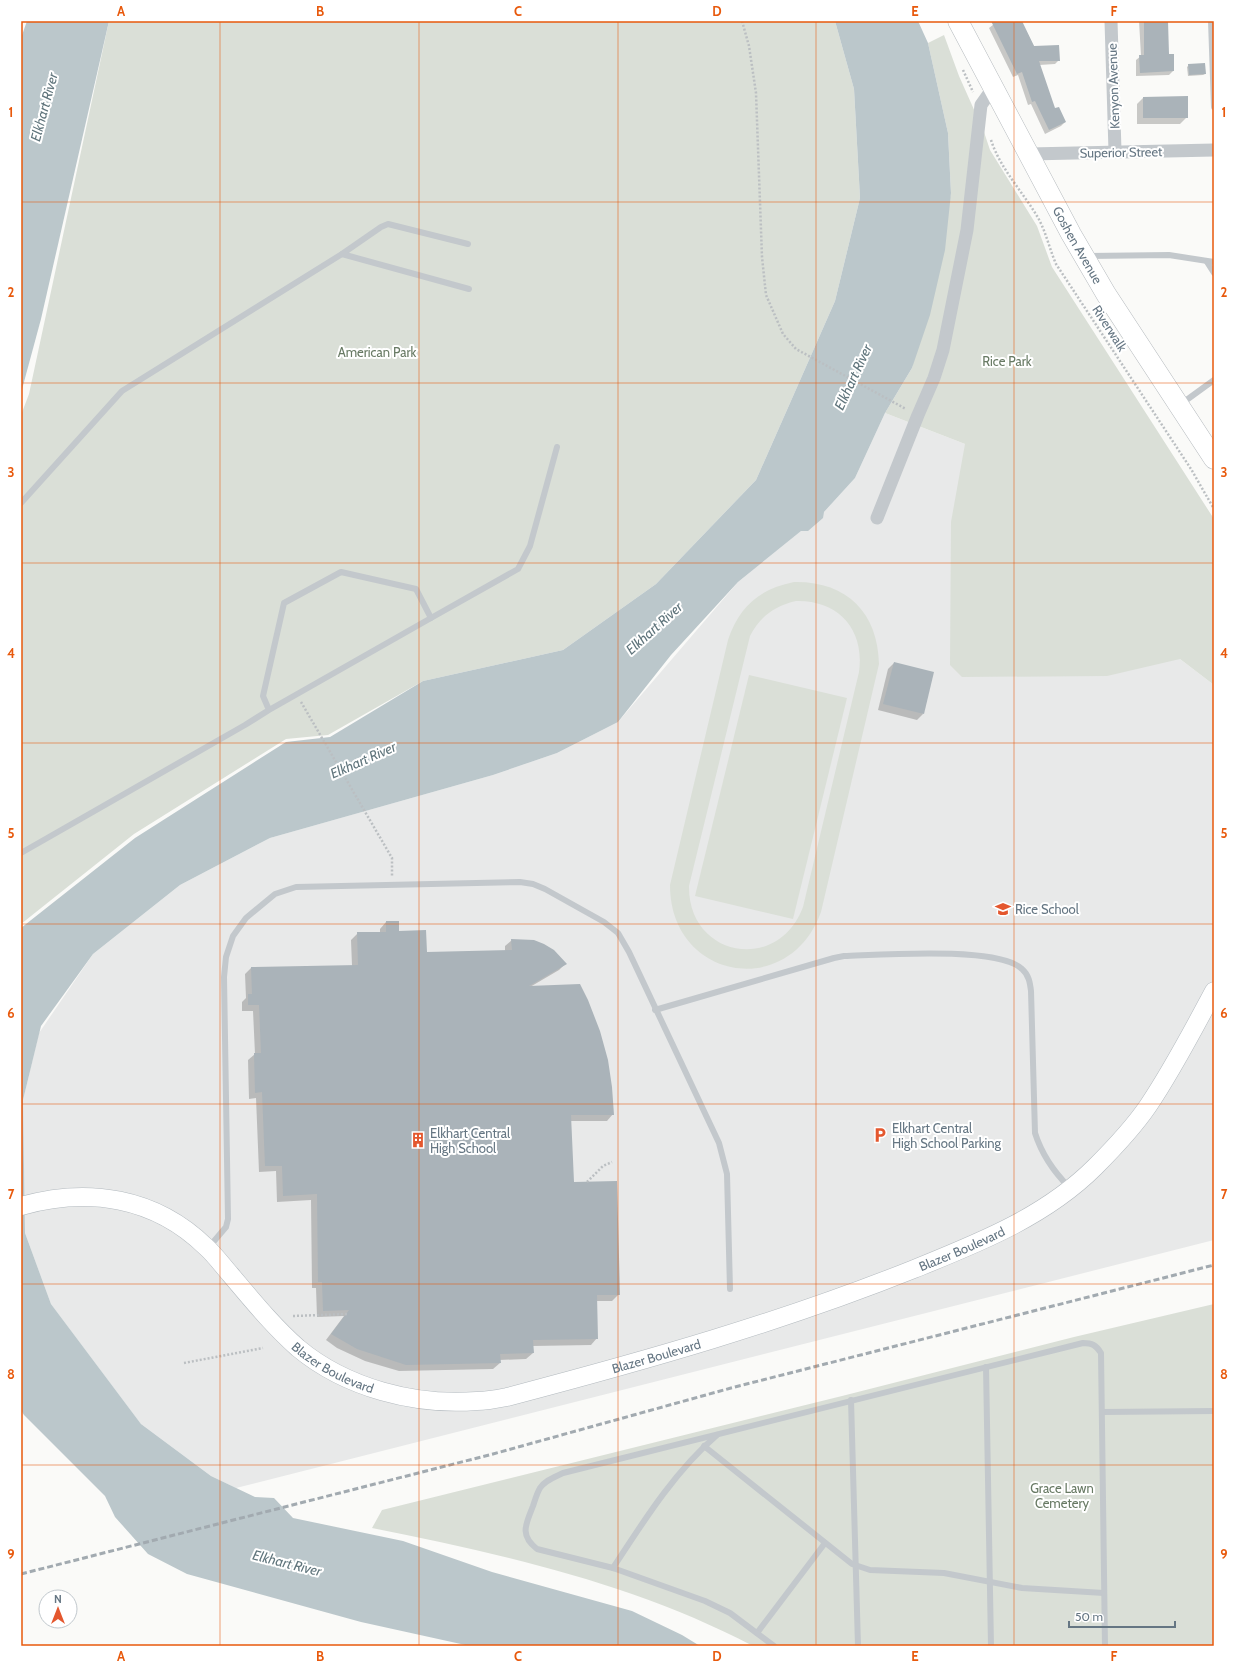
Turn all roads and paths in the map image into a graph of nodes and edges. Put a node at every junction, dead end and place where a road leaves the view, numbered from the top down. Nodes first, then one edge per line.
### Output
1 (742, 21) edge
2 (958, 21) edge
3 (1110, 21) edge
4 (1211, 21) edge
5 (962, 65) dead end
6 (993, 88) junction
7 (981, 105) junction
8 (1214, 107) edge
9 (990, 135) dead end
10 (1214, 150) edge
11 (1115, 151) junction
12 (1029, 154) junction
13 (468, 244) dead end
14 (342, 254) junction
15 (1084, 256) junction
16 (1207, 262) junction
17 (1214, 262) edge
18 (1214, 273) edge
19 (469, 289) dead end
20 (1214, 380) edge
21 (1179, 405) junction
22 (907, 409) dead end
23 (557, 447) dead end
24 (1214, 460) edge
25 (21, 503) edge
26 (1214, 509) edge
27 (877, 518) dead end
28 (432, 618) junction
29 (297, 694) junction
30 (269, 710) junction
31 (21, 853) edge
32 (392, 884) junction
33 (1214, 991) edge
34 (655, 1010) junction
35 (612, 1162) dead end
36 (587, 1182) dead end
37 (1071, 1189) junction
38 (29, 1204) edge
39 (207, 1248) junction
40 (730, 1289) dead end
41 (349, 1314) dead end
42 (293, 1316) dead end
43 (263, 1348) dead end
44 (184, 1363) dead end
45 (986, 1367) junction
46 (851, 1400) junction
47 (1214, 1410) edge
48 (1102, 1412) junction
49 (718, 1434) junction
50 (704, 1446) junction
51 (825, 1543) junction
52 (856, 1565) junction
53 (613, 1568) junction
54 (990, 1582) junction
55 (1104, 1593) junction
56 (757, 1633) junction
57 (774, 1646) edge
58 (858, 1646) edge
59 (991, 1646) edge
60 (1104, 1646) edge

1 - 22 path
2 - 6 main road, Goshen Avenue
3 - 11 street, Kenyon Avenue
4 - 8 lane
5 - 7 path
6 - 7 street
6 - 12 main road, Goshen Avenue
7 - 27 street
9 - 26 path, Riverwalk
10 - 11 street, Superior Street
11 - 12 street, Superior Street
12 - 15 main road, Goshen Avenue
13 - 14 lane
14 - 19 lane
14 - 25 lane
15 - 16 lane
15 - 21 main road, Goshen Avenue
16 - 17 lane
16 - 18 lane
20 - 21 lane
21 - 24 main road, Goshen Avenue
23 - 28 lane
28 - 29 lane
28 - 30 lane
29 - 30 lane
29 - 32 path
30 - 31 lane
32 - 34 lane
32 - 39 lane
33 - 37 main road, Blazer Boulevard
34 - 37 lane
34 - 40 lane
35 - 36 path
37 - 39 main road, Blazer Boulevard
38 - 39 main road, Blazer Boulevard
41 - 42 path
43 - 44 path
45 - 46 lane
45 - 48 lane
45 - 54 lane
46 - 49 lane
46 - 52 lane
47 - 48 lane
48 - 55 lane
49 - 50 lane
49 - 53 lane
50 - 51 lane
50 - 53 lane
51 - 52 lane
51 - 56 lane
52 - 54 lane
52 - 58 lane
53 - 56 lane
54 - 55 lane
54 - 59 lane
55 - 60 lane
56 - 57 lane

